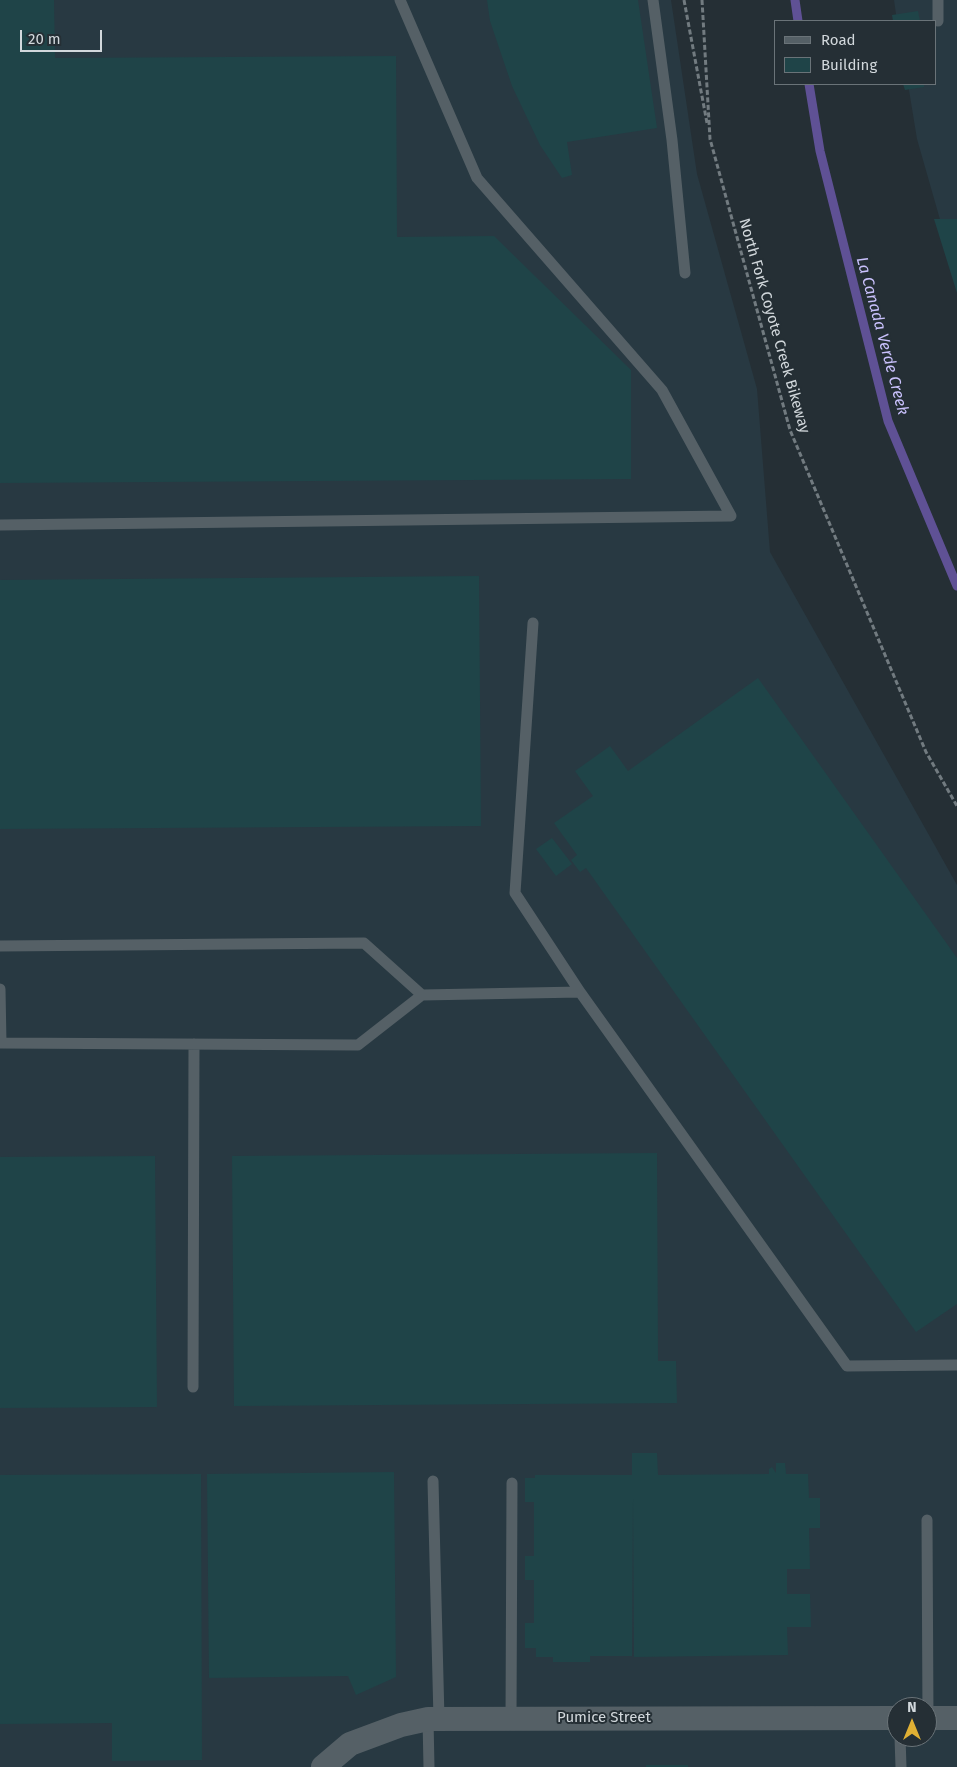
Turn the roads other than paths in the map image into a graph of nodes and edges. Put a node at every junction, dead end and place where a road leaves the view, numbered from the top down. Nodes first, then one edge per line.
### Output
1 (400, 0) edge
2 (653, 0) edge
3 (938, 0) edge
4 (938, 21) dead end
5 (685, 273) dead end
6 (0, 525) edge
7 (533, 623) dead end
8 (0, 946) edge
9 (0, 989) edge
10 (580, 992) junction
11 (422, 995) junction
12 (0, 1043) edge
13 (194, 1044) junction
14 (957, 1365) edge
15 (193, 1387) dead end
16 (434, 1481) dead end
17 (512, 1483) dead end
18 (927, 1520) dead end
19 (928, 1697) edge
20 (511, 1718) junction
21 (887, 1718) edge
22 (937, 1718) edge
23 (957, 1718) edge
24 (434, 1719) junction
25 (900, 1747) edge
26 (324, 1767) edge
27 (429, 1767) edge
28 (901, 1767) edge

1 - 6 lane
2 - 5 lane
3 - 4 lane
7 - 10 lane
8 - 11 lane
9 - 12 lane
10 - 11 lane
10 - 14 lane
11 - 13 lane
12 - 13 lane
13 - 15 lane
16 - 24 lane
17 - 20 lane
18 - 19 lane
20 - 21 street, Pumice Street
20 - 24 street, Pumice Street
22 - 23 street
24 - 26 street, Pumice Street
24 - 27 lane
25 - 28 lane

